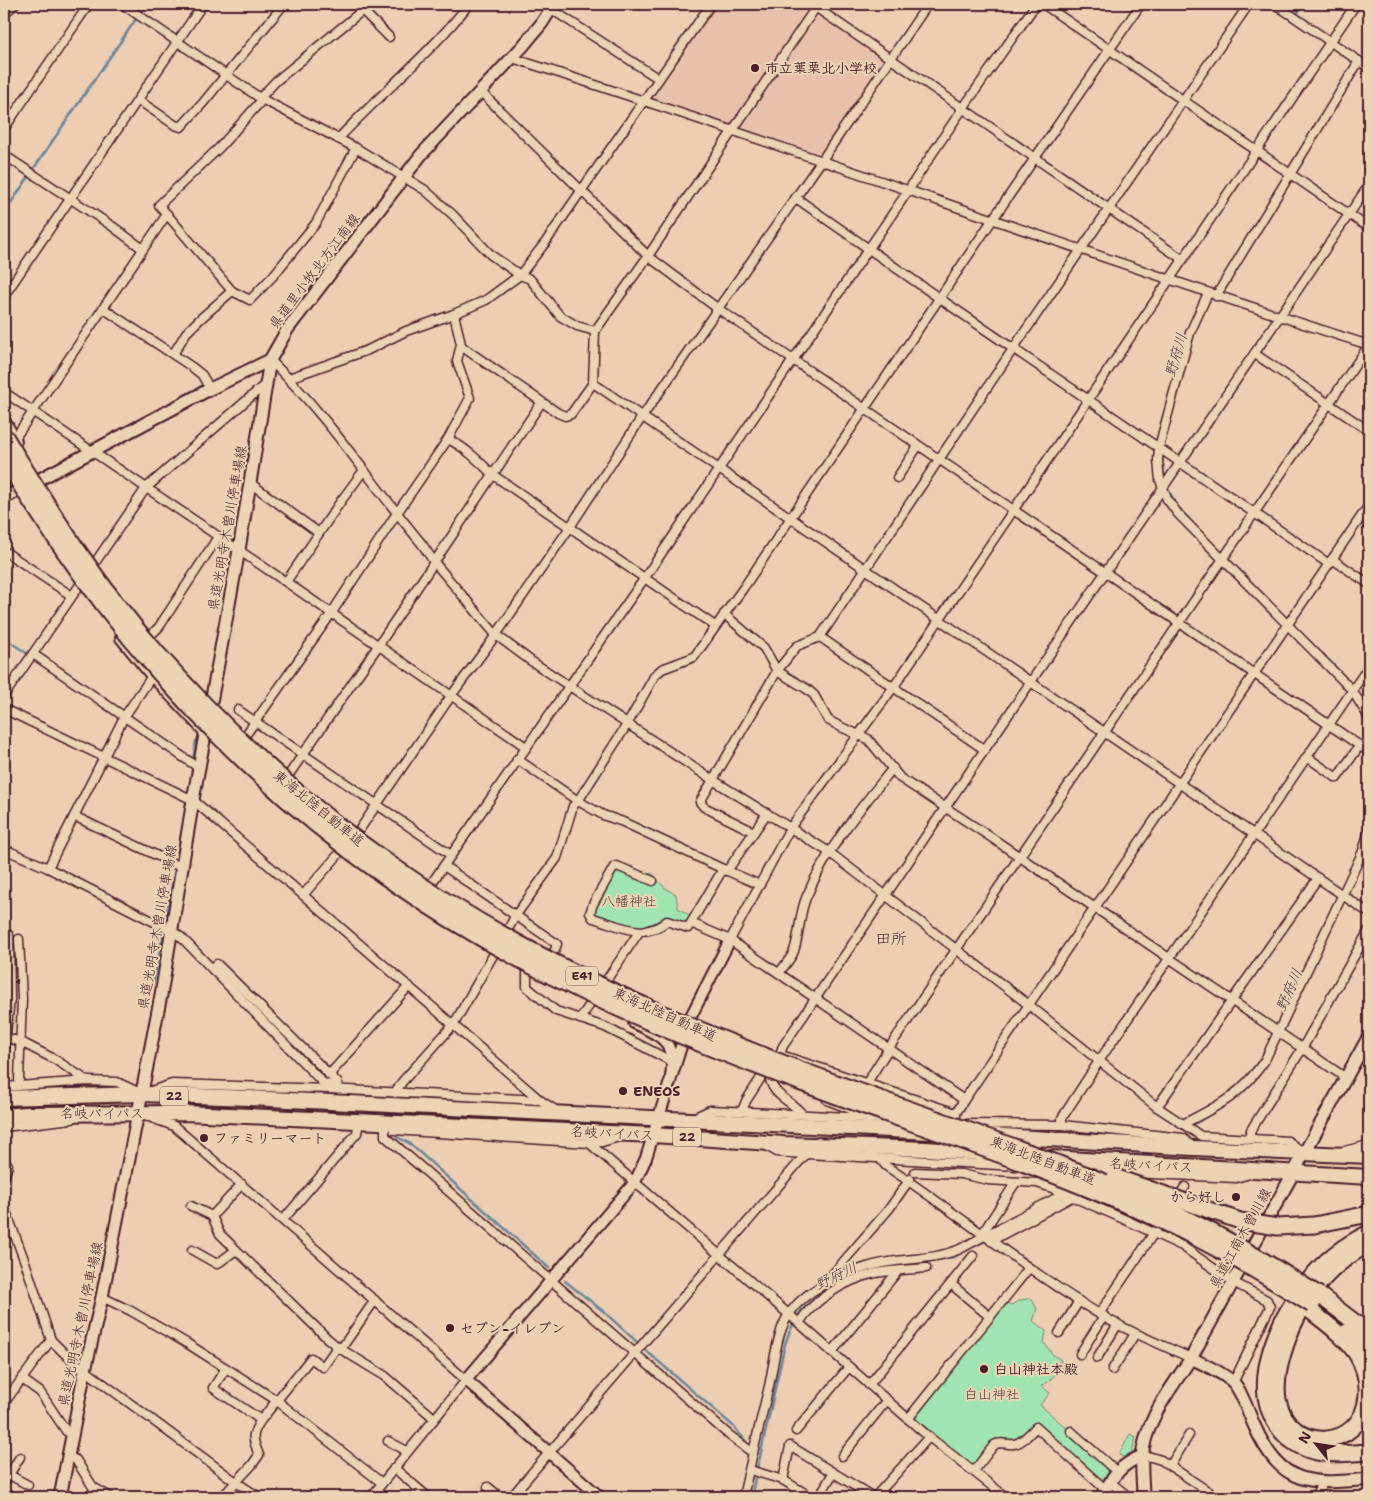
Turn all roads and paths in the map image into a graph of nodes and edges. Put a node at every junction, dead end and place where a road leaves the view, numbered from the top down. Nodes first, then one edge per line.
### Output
1 (15, 4) edge
2 (89, 4) edge
3 (122, 4) edge
4 (203, 4) edge
5 (284, 4) edge
6 (356, 4) edge
7 (469, 4) edge
8 (711, 4) edge
9 (928, 4) edge
10 (1036, 4) edge
11 (1043, 4) edge
12 (1141, 4) edge
13 (1249, 4) edge
14 (1275, 4) edge
15 (1356, 4) edge
16 (550, 5) edge
17 (815, 5) edge
18 (363, 10) junction
19 (4, 14) edge
20 (389, 37) dead end
21 (1332, 40) junction
22 (178, 41) junction
23 (1110, 50) junction
24 (512, 58) junction
25 (890, 59) junction
26 (1357, 60) junction
27 (1369, 68) edge
28 (226, 75) junction
29 (659, 79) junction
30 (480, 91) junction
31 (261, 99) junction
32 (138, 100) junction
33 (644, 100) junction
34 (1183, 100) junction
35 (964, 110) junction
36 (4, 129) edge
37 (732, 129) junction
38 (338, 139) junction
39 (356, 148) junction
40 (1257, 151) junction
41 (4, 155) edge
42 (1035, 159) junction
43 (822, 160) junction
44 (1288, 172) junction
45 (404, 177) junction
46 (1369, 185) edge
47 (582, 191) junction
48 (908, 191) junction
49 (796, 198) junction
50 (70, 199) junction
51 (1109, 209) junction
52 (167, 214) junction
53 (1350, 214) junction
54 (992, 219) junction
55 (1369, 228) edge
56 (868, 248) junction
57 (143, 249) junction
58 (1081, 249) junction
59 (648, 256) junction
60 (1182, 259) junction
61 (520, 275) junction
62 (1169, 279) junction
63 (232, 291) junction
64 (1212, 295) junction
65 (4, 296) edge
66 (939, 298) junction
67 (717, 308) junction
68 (104, 309) junction
69 (454, 314) junction
70 (1280, 316) junction
71 (595, 331) junction
72 (1369, 345) edge
73 (461, 346) junction
74 (1013, 348) junction
75 (174, 354) junction
76 (1255, 354) junction
77 (793, 359) junction
78 (270, 360) junction
79 (289, 378) junction
80 (593, 382) junction
81 (266, 387) junction
82 (210, 389) junction
83 (4, 392) edge
84 (1088, 400) junction
85 (541, 403) junction
86 (1329, 404) junction
87 (865, 410) junction
88 (34, 412) junction
89 (642, 417) junction
90 (4, 420) edge
91 (1369, 431) edge
92 (9, 437) edge
93 (448, 439) junction
94 (918, 446) junction
95 (1161, 449) junction
96 (93, 452) junction
97 (4, 456) edge
98 (939, 460) junction
99 (1181, 463) junction
100 (719, 468) junction
101 (364, 470) junction
102 (4, 471) edge
103 (493, 475) junction
104 (897, 478) dead end
105 (39, 480) junction
106 (250, 483) junction
107 (1165, 486) junction
108 (146, 488) junction
109 (16, 492) junction
110 (4, 498) edge
111 (1369, 505) edge
112 (1014, 509) junction
113 (397, 513) junction
114 (1255, 513) junction
115 (791, 518) junction
116 (570, 527) junction
117 (319, 533) junction
118 (218, 537) junction
119 (239, 550) junction
120 (4, 551) edge
121 (1224, 558) junction
122 (434, 562) junction
123 (1331, 562) junction
124 (94, 563) junction
125 (865, 570) junction
126 (1106, 572) junction
127 (644, 579) junction
128 (286, 582) junction
129 (1369, 584) edge
130 (80, 585) junction
131 (72, 596) junction
132 (331, 614) junction
133 (724, 614) junction
134 (940, 620) junction
135 (1179, 622) junction
136 (1289, 623) junction
137 (715, 626) junction
138 (151, 635) junction
139 (496, 635) junction
140 (820, 637) junction
141 (378, 646) junction
142 (32, 654) junction
143 (1369, 667) edge
144 (776, 672) junction
145 (1254, 674) junction
146 (152, 676) junction
147 (1030, 683) junction
148 (569, 686) junction
149 (894, 688) junction
150 (1354, 688) junction
151 (4, 696) edge
152 (451, 696) junction
153 (211, 702) junction
154 (4, 709) edge
155 (238, 710) dead end
156 (124, 716) junction
157 (1369, 718) edge
158 (255, 722) junction
159 (628, 723) junction
160 (1329, 724) junction
161 (205, 733) junction
162 (1104, 733) junction
163 (860, 735) junction
164 (245, 736) junction
165 (1360, 746) junction
166 (526, 747) junction
167 (984, 750) junction
168 (1369, 752) edge
169 (304, 755) junction
170 (104, 756) junction
171 (1308, 757) junction
172 (518, 759) junction
173 (199, 768) junction
174 (892, 768) junction
175 (288, 776) junction
176 (713, 780) junction
177 (1179, 784) junction
178 (193, 800) junction
179 (578, 801) junction
180 (377, 805) junction
181 (946, 807) junction
182 (766, 814) junction
183 (74, 816) junction
184 (790, 828) junction
185 (1369, 830) edge
186 (358, 832) junction
187 (754, 832) junction
188 (1254, 835) junction
189 (4, 849) edge
190 (341, 852) junction
191 (829, 852) junction
192 (451, 855) junction
193 (1020, 857) junction
194 (444, 866) junction
195 (48, 868) junction
196 (182, 868) junction
197 (725, 870) junction
198 (1318, 878) junction
199 (653, 881) dead end
200 (431, 884) junction
201 (760, 884) junction
202 (304, 894) junction
203 (887, 896) junction
204 (1345, 896) junction
205 (1095, 908) junction
206 (1369, 913) edge
207 (516, 915) junction
208 (691, 923) junction
209 (506, 930) junction
210 (1369, 930) edge
211 (172, 931) junction
212 (639, 932) junction
213 (9, 936) dead end
214 (19, 939) dead end
215 (730, 940) junction
216 (957, 950) junction
217 (494, 952) junction
218 (553, 955) junction
219 (1170, 958) junction
220 (212, 969) junction
221 (527, 969) junction
222 (779, 973) junction
223 (606, 980) junction
224 (409, 986) junction
225 (815, 999) junction
226 (1233, 1001) junction
227 (592, 1002) junction
228 (1029, 1005) junction
229 (690, 1018) junction
230 (580, 1019) junction
231 (454, 1024) junction
232 (1281, 1034) junction
233 (1369, 1036) edge
234 (5, 1038) edge
235 (683, 1039) junction
236 (21, 1042) junction
237 (889, 1048) junction
238 (1302, 1049) junction
239 (4, 1050) edge
240 (1365, 1053) edge
241 (779, 1054) junction
242 (1099, 1061) junction
243 (673, 1062) junction
244 (329, 1075) junction
245 (671, 1077) junction
246 (766, 1077) junction
247 (1346, 1078) junction
248 (19, 1080) dead end
249 (88, 1081) junction
250 (866, 1084) junction
251 (4, 1087) edge
252 (327, 1087) junction
253 (395, 1093) junction
254 (142, 1094) junction
255 (4, 1098) edge
256 (540, 1100) junction
257 (964, 1100) junction
258 (1157, 1107) junction
259 (742, 1111) junction
260 (116, 1113) junction
261 (138, 1113) junction
262 (558, 1113) junction
263 (853, 1113) junction
264 (802, 1114) junction
265 (920, 1114) junction
266 (956, 1114) junction
267 (4, 1116) edge
268 (658, 1117) junction
269 (335, 1119) junction
270 (691, 1119) junction
271 (956, 1124) junction
272 (1183, 1124) junction
273 (1058, 1126) junction
274 (4, 1127) edge
275 (358, 1127) junction
276 (385, 1129) junction
277 (628, 1134) junction
278 (653, 1135) junction
279 (1249, 1139) junction
280 (589, 1142) junction
281 (763, 1143) junction
282 (1369, 1145) edge
283 (1193, 1148) junction
284 (806, 1154) junction
285 (1304, 1154) junction
286 (1328, 1155) junction
287 (1369, 1156) edge
288 (881, 1160) junction
289 (918, 1162) junction
290 (8, 1165) dead end
291 (1262, 1171) junction
292 (915, 1172) junction
293 (1294, 1173) junction
294 (1369, 1178) edge
295 (4, 1179) edge
296 (909, 1181) junction
297 (635, 1182) junction
298 (1016, 1182) junction
299 (242, 1184) junction
300 (1185, 1187) dead end
301 (1070, 1193) junction
302 (4, 1206) edge
303 (191, 1206) dead end
304 (1369, 1214) edge
305 (212, 1216) junction
306 (283, 1220) junction
307 (1154, 1233) junction
308 (1369, 1233) edge
309 (987, 1237) junction
310 (1369, 1244) edge
311 (192, 1250) dead end
312 (236, 1250) junction
313 (719, 1255) junction
314 (973, 1256) dead end
315 (926, 1268) dead end
316 (1029, 1268) junction
317 (898, 1271) junction
318 (552, 1280) junction
319 (1233, 1282) junction
320 (951, 1284) junction
321 (821, 1287) junction
322 (102, 1297) junction
323 (376, 1300) junction
324 (1079, 1301) junction
325 (1313, 1303) junction
326 (1102, 1315) junction
327 (990, 1317) junction
328 (794, 1319) junction
329 (1118, 1324) junction
330 (1059, 1333) dead end
331 (1369, 1333) edge
332 (1136, 1334) junction
333 (51, 1340) junction
334 (339, 1348) junction
335 (1369, 1350) edge
336 (832, 1352) junction
337 (636, 1353) junction
338 (1080, 1354) dead end
339 (1097, 1358) dead end
340 (1191, 1358) junction
341 (849, 1367) junction
342 (226, 1368) junction
343 (85, 1370) junction
344 (1112, 1370) dead end
345 (22, 1378) junction
346 (466, 1380) junction
347 (1233, 1383) junction
348 (869, 1385) junction
349 (4, 1388) edge
350 (11, 1394) junction
351 (276, 1400) junction
352 (887, 1400) junction
353 (4, 1403) edge
354 (434, 1418) junction
355 (908, 1419) junction
356 (261, 1420) junction
357 (796, 1431) dead end
358 (1071, 1431) dead end
359 (72, 1435) junction
360 (1189, 1435) dead end
361 (929, 1438) junction
362 (388, 1441) dead end
363 (407, 1451) junction
364 (1369, 1452) edge
365 (550, 1453) junction
366 (753, 1453) junction
367 (20, 1456) dead end
368 (68, 1456) junction
369 (842, 1456) dead end
370 (1142, 1456) junction
371 (1170, 1466) junction
372 (394, 1468) junction
373 (974, 1471) junction
374 (755, 1472) junction
375 (833, 1473) junction
376 (6, 1474) edge
377 (1369, 1479) edge
378 (783, 1480) junction
379 (236, 1482) junction
380 (4, 1483) edge
381 (1323, 1483) junction
382 (382, 1484) junction
383 (28, 1485) dead end
384 (1108, 1485) edge
385 (488, 1487) dead end
386 (590, 1488) junction
387 (60, 1497) edge
388 (110, 1497) edge
389 (222, 1497) edge
390 (259, 1497) edge
391 (370, 1497) edge
392 (428, 1497) edge
393 (500, 1497) edge
394 (511, 1497) edge
395 (583, 1497) edge
396 (600, 1497) edge
397 (743, 1497) edge
398 (811, 1497) edge
399 (819, 1497) edge
400 (874, 1497) edge
401 (1006, 1497) edge
402 (1129, 1497) edge
403 (1144, 1497) edge
404 (1217, 1497) edge
405 (1314, 1497) edge

1 - 19 street
2 - 36 street
3 - 22 street
4 - 22 street
5 - 28 street
6 - 18 street
7 - 38 street
8 - 29 street
9 - 25 street
10 - 35 street
11 - 23 street
12 - 23 street
13 - 34 street
14 - 21 street
15 - 21 street
16 - 24 main road, 県道里小牧北方江南線
16 - 29 street
17 - 25 street
17 - 37 street
18 - 20 street
18 - 31 street
21 - 26 street
21 - 40 street
22 - 28 street
22 - 32 street
23 - 34 street
23 - 42 street
24 - 30 main road, 県道里小牧北方江南線
24 - 33 street
25 - 35 street
25 - 43 street
26 - 27 street
26 - 44 street
28 - 31 street
28 - 32 street
29 - 33 street
30 - 45 main road, 県道里小牧北方江南線
30 - 47 street
31 - 38 street
31 - 52 street
32 - 50 street
33 - 37 street
33 - 47 street
34 - 40 street
34 - 51 street
35 - 42 street
35 - 48 street
37 - 43 street
37 - 59 street
38 - 39 street
39 - 45 street
39 - 63 street
40 - 44 street
40 - 60 street
41 - 50 street
42 - 51 street
42 - 54 street
43 - 48 street
43 - 49 street
44 - 53 street
44 - 64 street
45 - 61 street
45 - 78 main road, 県道里小牧北方江南線
46 - 53 street
47 - 59 street
47 - 61 street
48 - 54 street
48 - 56 street
49 - 56 street
49 - 67 street
50 - 57 street
50 - 65 street
51 - 58 street
51 - 60 street
52 - 57 street
52 - 63 street
53 - 55 street
53 - 70 street
54 - 58 street
54 - 66 street
56 - 66 street
56 - 77 street
57 - 68 street
58 - 62 street
58 - 74 street
59 - 67 street
59 - 71 street
60 - 62 street
61 - 69 street
61 - 71 street
62 - 64 street
62 - 84 street
63 - 75 street
64 - 70 street
64 - 95 street
66 - 74 street
66 - 87 street
67 - 77 street
67 - 89 street
68 - 75 street
68 - 88 street
69 - 73 street
69 - 79 street
70 - 72 street
70 - 76 street
71 - 80 street
72 - 86 street
73 - 85 street
73 - 93 street
74 - 84 street
74 - 98 street
75 - 82 street
76 - 86 street
76 - 99 street
77 - 87 street
77 - 100 street
78 - 79 street
78 - 81 main road, 県道光明寺木曽川停車場線
78 - 82 main road
79 - 101 street
80 - 85 street
80 - 89 street
81 - 106 main road, 県道光明寺木曽川停車場線
81 - 108 street
82 - 96 main road
83 - 88 street
84 - 95 street
84 - 112 street
85 - 103 street
86 - 91 street
86 - 114 street
87 - 94 street
87 - 115 street
88 - 92 street
88 - 96 street
89 - 100 street
89 - 116 street
90 - 92 street
92 - 97 street
92 - 105 street
92 - 265 highway, 東海北陸自動車道 / E41, bridge
93 - 103 street
93 - 113 street
94 - 98 street
94 - 104 street
95 - 99 street
95 - 107 street
96 - 105 main road
96 - 108 street
97 - 325 highway, 東海北陸自動車道 / E41, bridge
98 - 112 street
98 - 125 street
99 - 107 street
99 - 114 street
100 - 115 street
100 - 127 street
101 - 113 street
101 - 117 street
102 - 109 street
103 - 116 street
103 - 122 street
105 - 109 main road
105 - 124 street
106 - 117 street
106 - 119 main road, 県道光明寺木曽川停車場線
107 - 121 street
107 - 126 street
108 - 118 street
108 - 124 street
109 - 110 main road
109 - 130 street
111 - 123 street
112 - 126 street
112 - 134 street
113 - 122 street
113 - 132 street
114 - 121 street
114 - 123 street
115 - 125 street
115 - 133 street
116 - 127 street
116 - 139 street
117 - 128 street
118 - 119 street
118 - 138 street
119 - 128 street
119 - 153 main road, 県道光明寺木曽川停車場線
120 - 131 street
121 - 135 street
121 - 136 street
122 - 139 street
122 - 141 street
123 - 129 street
123 - 136 street
124 - 130 street
124 - 138 street
125 - 134 street
125 - 140 street
126 - 135 street
126 - 147 street
127 - 137 street
127 - 148 street
128 - 132 street
130 - 131 street
130 - 146 street
131 - 142 street
132 - 141 street
132 - 158 street
133 - 137 street
133 - 144 street
134 - 147 street
134 - 149 street
135 - 145 street
135 - 162 street
136 - 145 street
136 - 150 street
137 - 159 street
138 - 153 street
139 - 148 street
139 - 152 street
140 - 144 street
140 - 149 street
141 - 152 street
141 - 169 street
142 - 151 street
142 - 156 street
143 - 150 street
144 - 163 street
144 - 176 street
145 - 160 street
145 - 177 street
146 - 156 street
146 - 161 street
147 - 162 street
147 - 167 street
148 - 159 street
148 - 166 street
149 - 163 street
149 - 167 street
150 - 157 street
150 - 160 street
152 - 166 street
152 - 180 street
153 - 161 main road, 県道光明寺木曽川停車場線
153 - 164 street
154 - 170 street
155 - 158 street
156 - 170 street
156 - 173 street
158 - 164 street
158 - 169 street
159 - 176 street
159 - 179 street
160 - 165 street
160 - 171 street
161 - 173 main road, 県道光明寺木曽川停車場線
161 - 190 street
162 - 177 street
162 - 193 street
163 - 174 street
163 - 184 street
164 - 175 street
165 - 168 street
165 - 171 street
166 - 172 street
167 - 181 street
169 - 175 street
169 - 180 street
170 - 178 street
170 - 183 street
171 - 188 street
172 - 179 street
172 - 192 street
173 - 178 main road, 県道光明寺木曽川停車場線
174 - 181 street
174 - 191 street
175 - 186 street
176 - 182 street
176 - 187 street
177 - 188 street
177 - 205 street
178 - 196 main road, 県道光明寺木曽川停車場線
178 - 202 street
179 - 197 street
179 - 207 street
180 - 186 street
180 - 192 street
181 - 193 street
181 - 203 street
182 - 184 street
182 - 187 street
183 - 195 street
183 - 196 street
184 - 191 street
184 - 201 street
185 - 204 street
186 - 190 street
186 - 200 street
187 - 197 street
188 - 198 street
188 - 219 street
189 - 195 street
190 - 202 street
190 - 217 street
191 - 203 street
191 - 222 street
192 - 194 street
193 - 205 street
193 - 216 street
194 - 200 street
194 - 207 street
195 - 211 street
196 - 211 main road, 県道光明寺木曽川停車場線
197 - 201 street
197 - 208 street
198 - 204 street
198 - 226 street
199 - 212 street
200 - 209 street
201 - 215 street
202 - 224 street
203 - 216 street
203 - 225 street
204 - 206 street
204 - 232 street
205 - 219 street
205 - 228 street
207 - 209 street
207 - 218 street
208 - 212 street
208 - 215 street
209 - 217 street
209 - 218 street
210 - 238 street
211 - 220 street
211 - 254 main road, 県道光明寺木曽川停車場線
212 - 223 street
213 - 234 street
214 - 236 street
215 - 222 street
215 - 229 street
216 - 228 street
216 - 237 street
217 - 221 street
217 - 231 street
218 - 223 street
219 - 226 street
219 - 242 street
220 - 244 street
220 - 252 street
221 - 227 street
221 - 230 street
222 - 225 street
223 - 227 street
223 - 229 street
224 - 231 street
224 - 244 street
225 - 237 street
225 - 241 street
226 - 232 street
226 - 258 street
227 - 230 street
227 - 243 street
228 - 242 street
228 - 257 street
229 - 235 street
229 - 241 street
230 - 243 street
231 - 253 street
231 - 256 street
232 - 238 street
232 - 272 street
233 - 240 main road, 県道江南木曽川線
234 - 236 street
234 - 239 street
235 - 245 street
235 - 246 street
236 - 248 street
236 - 249 street
237 - 250 street
237 - 257 street
238 - 247 street
238 - 279 street
240 - 247 main road, 県道江南木曽川線
241 - 246 street
241 - 250 street
242 - 258 street
242 - 273 street
243 - 245 street
244 - 252 street
245 - 268 street
246 - 259 street
246 - 263 street
246 - 264 street
247 - 285 main road, 県道江南木曽川線
249 - 251 street
249 - 254 street
250 - 263 street
250 - 266 street
252 - 253 street
252 - 254 street
253 - 256 street
254 - 255 highway, 名岐バイパス / 22
254 - 261 main road, 県道光明寺木曽川停車場線
254 - 262 highway, 名岐バイパス / 22
256 - 262 street
257 - 266 street
258 - 272 street
259 - 264 street
259 - 270 street
260 - 261 highway, 名岐バイパス / 22
260 - 267 highway, 名岐バイパス / 22
260 - 274 street
261 - 269 highway, 名岐バイパス / 22
261 - 299 street
261 - 322 main road, 県道光明寺木曽川停車場線
262 - 268 highway, 名岐バイパス / 22
263 - 264 street
263 - 271 street
265 - 304 highway, bridge
265 - 325 highway, 東海北陸自動車道 / E41, bridge
266 - 271 street
268 - 270 highway, 名岐バイパス / 22
268 - 278 street
269 - 275 street
269 - 277 highway, 名岐バイパス / 22
270 - 283 highway, 名岐バイパス / 22
271 - 273 street
272 - 279 street
273 - 283 street
275 - 276 street
275 - 306 street
276 - 280 street
276 - 318 street
277 - 278 highway, 名岐バイパス / 22
277 - 280 street
278 - 281 highway, 名岐バイパス / 22
278 - 297 street
279 - 285 street
280 - 297 street
281 - 284 street
281 - 291 highway, 名岐バイパス / 22
282 - 286 street
283 - 285 highway, 名岐バイパス / 22
284 - 288 street
284 - 313 street
285 - 286 highway, 名岐バイパス / 22
285 - 293 main road, 県道江南木曽川線
286 - 287 highway, 名岐バイパス / 22
288 - 289 street
288 - 296 street
289 - 291 street
289 - 292 street
290 - 295 street
291 - 293 highway, 名岐バイパス / 22
292 - 296 street
292 - 298 street
293 - 294 highway, 名岐バイパス / 22
293 - 319 main road, 県道江南木曽川線
296 - 309 street
296 - 321 street
297 - 313 street
297 - 318 street
298 - 301 street
298 - 309 street
299 - 305 street
299 - 306 street
300 - 307 street
301 - 307 street
301 - 309 street
302 - 333 street
303 - 305 street
305 - 312 street
306 - 323 street
307 - 319 street
307 - 326 street
308 - 364 highway
309 - 316 street
309 - 321 street
310 - 325 highway
311 - 312 street
312 - 334 street
313 - 328 street
313 - 337 street
314 - 320 street
315 - 317 street
316 - 324 street
316 - 327 street
317 - 328 street
317 - 336 street
318 - 337 street
318 - 346 street
319 - 340 main road, 県道江南木曽川線
319 - 347 street
320 - 327 street
320 - 348 street
321 - 328 street
322 - 342 street
322 - 343 main road, 県道光明寺木曽川停車場線
323 - 334 street
323 - 346 street
324 - 326 street
324 - 330 street
325 - 331 highway, 東海北陸自動車道 / E41
325 - 335 highway, 東海北陸自動車道 / E41
326 - 329 street
326 - 338 street
327 - 355 street
328 - 336 street
328 - 366 street
329 - 332 street
329 - 339 street
332 - 340 street
332 - 344 street
333 - 343 street
333 - 345 street
334 - 351 street
334 - 354 street
336 - 341 street
337 - 365 street
337 - 366 street
340 - 347 main road
340 - 370 main road, 県道江南木曽川線
341 - 348 street
341 - 357 street
342 - 351 street
342 - 356 street
343 - 359 main road, 県道光明寺木曽川停車場線
343 - 379 street
345 - 350 street
345 - 359 street
346 - 354 street
346 - 365 street
347 - 381 main road
348 - 352 street
349 - 350 street
350 - 353 street
351 - 356 street
351 - 382 street
352 - 355 street
352 - 369 street
354 - 363 street
355 - 361 street
356 - 379 street
358 - 384 street
359 - 368 main road, 県道光明寺木曽川停車場線
360 - 371 street
361 - 373 street
361 - 400 street
362 - 363 street
363 - 372 street
365 - 386 street
365 - 394 street
366 - 374 street
367 - 376 street
368 - 387 main road, 県道光明寺木曽川停車場線
368 - 388 street
370 - 371 street
370 - 384 main road
370 - 403 main road, 県道江南木曽川線
371 - 404 street
372 - 382 street
372 - 392 street
373 - 384 street
373 - 401 street
374 - 378 street
374 - 397 street
375 - 378 street
375 - 399 street
375 - 400 street
376 - 380 street
376 - 383 street
377 - 381 main road
378 - 398 street
379 - 389 street
379 - 390 street
381 - 405 street
382 - 391 street
384 - 402 street
385 - 393 street
386 - 395 street
386 - 396 street

